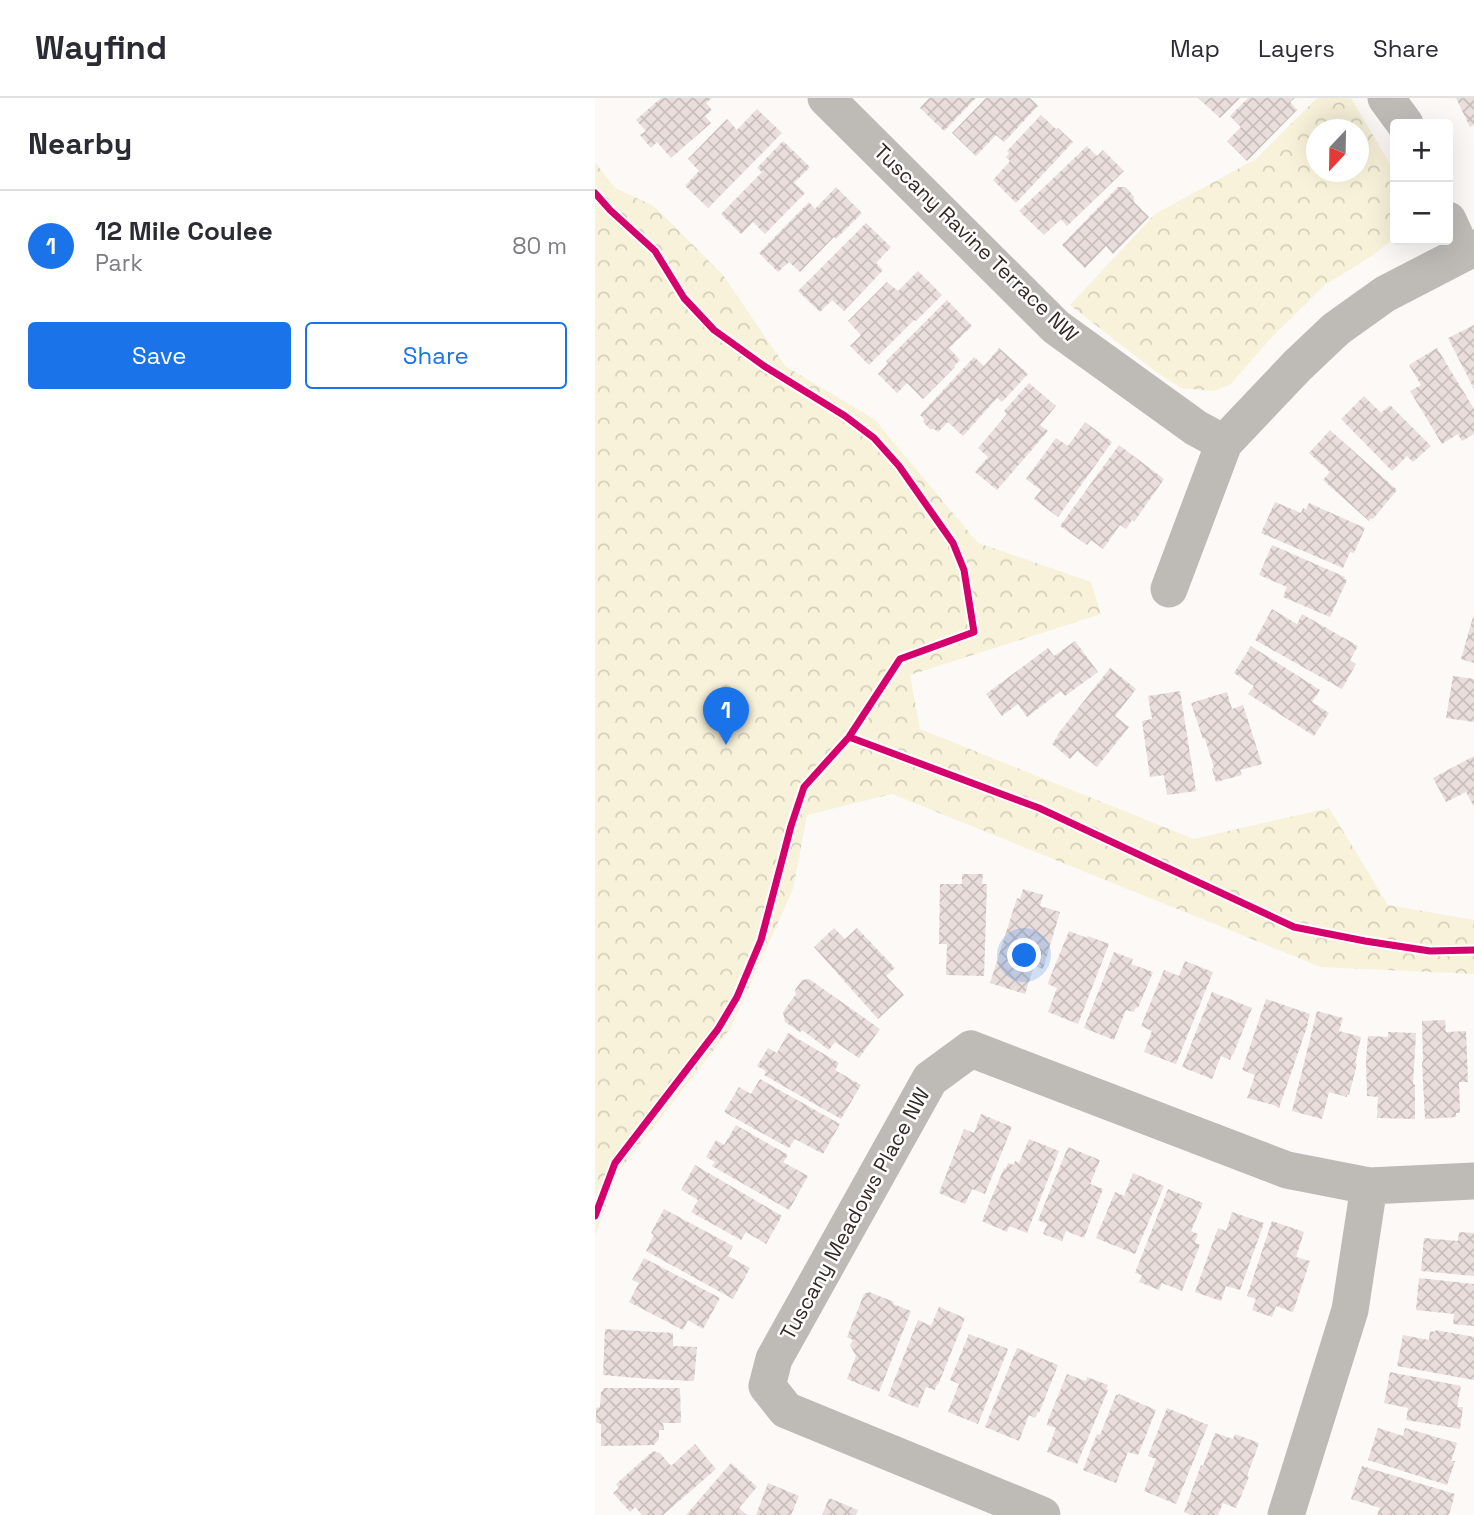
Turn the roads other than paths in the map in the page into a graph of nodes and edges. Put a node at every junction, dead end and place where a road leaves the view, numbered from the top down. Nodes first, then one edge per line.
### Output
1 (826, 98) edge
2 (1386, 98) edge
3 (1401, 119) edge
4 (1453, 227) edge
5 (1469, 250) edge
6 (1224, 443) junction
7 (1169, 589) dead end
8 (1474, 1181) edge
9 (1369, 1186) junction
10 (1042, 1515) edge
11 (1286, 1515) edge

1 - 6 street, Tuscany Ravine Terrace NW
2 - 3 street
4 - 5 street
5 - 6 street
6 - 7 street
8 - 9 street, Tuscany Meadows Place NW
9 - 10 street, Tuscany Meadows Place NW
9 - 11 street

